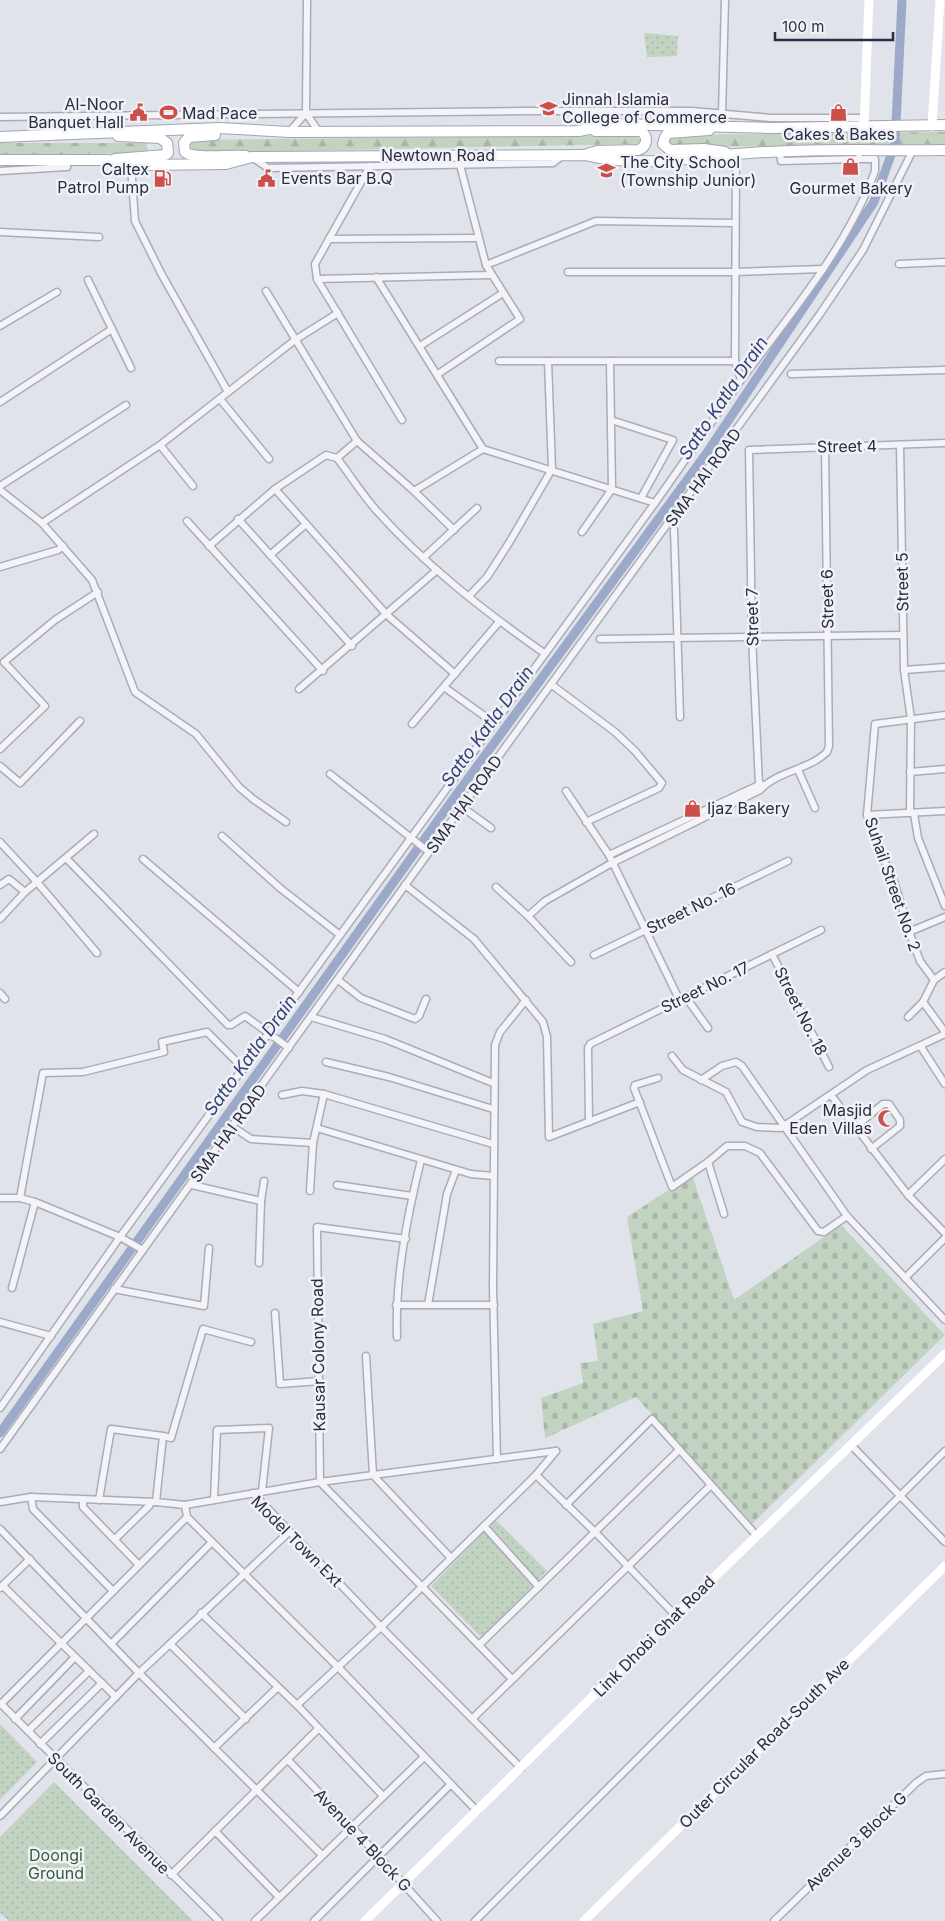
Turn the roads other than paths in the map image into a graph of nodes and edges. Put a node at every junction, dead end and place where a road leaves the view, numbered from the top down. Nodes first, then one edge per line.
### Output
1 (307, 0) edge
2 (725, 0) edge
3 (869, 0) edge
4 (940, 0) edge
5 (692, 111) junction
6 (306, 113) junction
7 (722, 114) junction
8 (0, 117) edge
9 (864, 122) junction
10 (770, 123) junction
11 (692, 125) junction
12 (932, 126) junction
13 (945, 126) edge
14 (721, 127) junction
15 (249, 130) junction
16 (579, 131) junction
17 (290, 132) junction
18 (319, 132) junction
19 (105, 133) junction
20 (0, 137) edge
21 (910, 150) junction
22 (945, 150) edge
23 (564, 154) junction
24 (585, 154) junction
25 (736, 154) junction
26 (859, 155) junction
27 (252, 157) junction
28 (0, 160) edge
29 (67, 160) junction
30 (107, 160) junction
31 (131, 165) junction
32 (460, 165) junction
33 (370, 166) junction
34 (0, 171) edge
35 (734, 223) junction
36 (0, 232) edge
37 (99, 237) dead end
38 (478, 238) junction
39 (329, 239) junction
40 (945, 262) edge
41 (899, 264) dead end
42 (486, 265) junction
43 (823, 269) junction
44 (568, 272) dead end
45 (734, 272) junction
46 (491, 275) junction
47 (376, 277) junction
48 (317, 278) junction
49 (88, 280) dead end
50 (266, 291) dead end
51 (57, 292) dead end
52 (503, 293) junction
53 (338, 313) junction
54 (0, 326) edge
55 (112, 328) junction
56 (295, 340) junction
57 (420, 346) junction
58 (498, 361) dead end
59 (548, 361) junction
60 (610, 361) junction
61 (735, 361) junction
62 (131, 368) dead end
63 (945, 370) edge
64 (438, 374) junction
65 (791, 374) dead end
66 (741, 380) junction
67 (228, 392) junction
68 (220, 399) junction
69 (0, 402) edge
70 (126, 405) dead end
71 (402, 420) dead end
72 (611, 420) junction
73 (357, 441) junction
74 (945, 444) edge
75 (160, 445) junction
76 (900, 445) junction
77 (824, 446) junction
78 (483, 449) junction
79 (749, 450) joint
80 (337, 458) junction
81 (269, 459) dead end
82 (552, 469) junction
83 (193, 486) dead end
84 (0, 488) edge
85 (275, 488) junction
86 (612, 489) junction
87 (414, 491) junction
88 (641, 498) junction
89 (655, 503) junction
90 (478, 508) dead end
91 (238, 519) junction
92 (187, 521) dead end
93 (42, 522) junction
94 (306, 524) junction
95 (454, 530) junction
96 (674, 530) dead end
97 (582, 532) dead end
98 (63, 546) junction
99 (209, 546) junction
100 (270, 555) junction
101 (423, 558) junction
102 (0, 567) edge
103 (437, 570) junction
104 (98, 592) junction
105 (469, 596) junction
106 (387, 615) junction
107 (499, 622) junction
108 (902, 635) junction
109 (827, 636) junction
110 (752, 637) junction
111 (679, 638) junction
112 (600, 639) dead end
113 (352, 646) junction
114 (544, 653) junction
115 (945, 667) edge
116 (904, 670) junction
117 (323, 671) junction
118 (456, 674) junction
119 (552, 685) junction
120 (444, 688) junction
121 (299, 689) dead end
122 (945, 716) edge
123 (680, 717) dead end
124 (910, 719) junction
125 (80, 722) dead end
126 (494, 723) junction
127 (412, 724) dead end
128 (0, 749) edge
129 (0, 766) edge
130 (945, 769) edge
131 (798, 770) junction
132 (910, 772) junction
133 (330, 774) dead end
134 (761, 785) junction
135 (566, 791) dead end
136 (462, 808) junction
137 (815, 808) dead end
138 (945, 811) edge
139 (912, 813) junction
140 (866, 815) junction
141 (286, 822) dead end
142 (586, 822) junction
143 (491, 828) dead end
144 (94, 834) dead end
145 (222, 836) dead end
146 (412, 839) junction
147 (0, 842) edge
148 (427, 850) junction
149 (609, 855) junction
150 (66, 858) junction
151 (143, 858) dead end
152 (788, 861) dead end
153 (612, 863) junction
154 (37, 882) junction
155 (0, 885) edge
156 (406, 885) junction
157 (496, 887) dead end
158 (24, 892) junction
159 (945, 906) edge
160 (528, 916) junction
161 (945, 917) edge
162 (0, 919) edge
163 (645, 930) junction
164 (821, 930) dead end
165 (909, 932) junction
166 (340, 935) junction
167 (96, 953) dead end
168 (772, 954) junction
169 (594, 955) dead end
170 (571, 962) dead end
171 (945, 972) edge
172 (338, 980) junction
173 (934, 980) junction
174 (299, 992) junction
175 (0, 993) edge
176 (682, 997) junction
177 (5, 999) dead end
178 (426, 999) dead end
179 (526, 1000) junction
180 (923, 1002) junction
181 (311, 1017) junction
182 (908, 1017) dead end
183 (708, 1028) dead end
184 (268, 1033) junction
185 (945, 1033) edge
186 (287, 1047) junction
187 (921, 1047) junction
188 (672, 1056) dead end
189 (326, 1062) dead end
190 (829, 1067) dead end
191 (244, 1069) junction
192 (658, 1078) dead end
193 (701, 1080) junction
194 (493, 1083) junction
195 (945, 1084) edge
196 (324, 1094) junction
197 (282, 1095) dead end
198 (831, 1095) junction
199 (640, 1102) junction
200 (493, 1109) junction
201 (589, 1122) junction
202 (785, 1126) junction
203 (233, 1127) junction
204 (854, 1127) junction
205 (317, 1128) junction
206 (313, 1143) junction
207 (493, 1144) junction
208 (871, 1149) junction
209 (945, 1159) edge
210 (421, 1160) junction
211 (708, 1162) junction
212 (456, 1170) junction
213 (493, 1176) junction
214 (264, 1181) dead end
215 (192, 1185) junction
216 (337, 1185) dead end
217 (310, 1191) dead end
218 (908, 1195) junction
219 (412, 1196) junction
220 (0, 1198) edge
221 (20, 1198) junction
222 (261, 1201) junction
223 (35, 1202) junction
224 (724, 1214) dead end
225 (847, 1216) junction
226 (945, 1233) edge
227 (123, 1238) junction
228 (945, 1238) edge
229 (406, 1239) junction
230 (209, 1248) dead end
231 (142, 1250) junction
232 (259, 1263) dead end
233 (905, 1278) junction
234 (12, 1288) dead end
235 (114, 1289) junction
236 (396, 1304) junction
237 (428, 1305) junction
238 (494, 1305) junction
239 (275, 1312) dead end
240 (945, 1320) edge
241 (0, 1322) edge
242 (51, 1336) junction
243 (397, 1337) dead end
244 (251, 1342) dead end
245 (945, 1354) edge
246 (366, 1356) dead end
247 (320, 1381) junction
248 (0, 1408) edge
249 (163, 1436) junction
250 (852, 1446) junction
251 (0, 1449) edge
252 (679, 1450) junction
253 (945, 1451) edge
254 (497, 1459) junction
255 (373, 1475) junction
256 (536, 1475) junction
257 (320, 1482) junction
258 (712, 1485) junction
259 (262, 1491) junction
260 (253, 1493) junction
261 (900, 1496) junction
262 (31, 1497) junction
263 (83, 1500) junction
264 (99, 1500) junction
265 (214, 1500) junction
266 (0, 1502) edge
267 (154, 1502) junction
268 (566, 1505) junction
269 (185, 1506) junction
270 (187, 1517) junction
271 (484, 1526) junction
272 (1, 1532) edge
273 (289, 1532) junction
274 (596, 1533) junction
275 (757, 1536) junction
276 (115, 1539) junction
277 (212, 1542) junction
278 (945, 1542) edge
279 (450, 1557) junction
280 (30, 1559) junction
281 (138, 1564) junction
282 (626, 1566) junction
283 (945, 1566) edge
284 (245, 1572) junction
285 (1, 1587) edge
286 (421, 1587) junction
287 (539, 1587) junction
288 (112, 1590) junction
289 (201, 1613) junction
290 (675, 1616) junction
291 (86, 1617) junction
292 (381, 1627) junction
293 (61, 1643) junction
294 (111, 1644) junction
295 (170, 1644) junction
296 (479, 1645) junction
297 (75, 1657) junction
298 (338, 1667) junction
299 (89, 1671) junction
300 (139, 1673) junction
301 (511, 1678) junction
302 (102, 1683) junction
303 (278, 1688) junction
304 (116, 1697) junction
305 (0, 1703) edge
306 (297, 1705) junction
307 (473, 1718) junction
308 (15, 1719) junction
309 (246, 1719) junction
310 (318, 1730) junction
311 (28, 1731) junction
312 (40, 1744) junction
313 (214, 1748) junction
314 (424, 1757) junction
315 (55, 1760) junction
316 (288, 1760) junction
317 (521, 1768) junction
318 (945, 1774) edge
319 (451, 1784) junction
320 (257, 1790) junction
321 (383, 1796) junction
322 (477, 1811) junction
323 (0, 1816) edge
324 (352, 1826) junction
325 (215, 1831) junction
326 (322, 1855) junction
327 (378, 1856) junction
328 (172, 1874) junction
329 (402, 1883) junction
330 (279, 1898) junction
331 (219, 1921) edge
332 (255, 1921) edge
333 (314, 1921) edge
334 (365, 1921) edge
335 (437, 1921) edge
336 (475, 1921) edge
337 (584, 1921) edge
338 (774, 1921) edge

1 - 6 street
2 - 7 street
3 - 9 street
4 - 12 street
5 - 6 street
5 - 7 street
5 - 11 street
6 - 8 street
6 - 17 street
6 - 18 street
7 - 10 street
9 - 10 main road, Newtown Road
9 - 12 main road, Newtown Road
10 - 14 main road, Newtown Road
11 - 14 main road, Newtown Road
11 - 16 main road, Newtown Road
12 - 13 main road, Newtown Road
14 - 25 main road
15 - 17 main road, Newtown Road
15 - 19 main road, Newtown Road
15 - 27 main road
16 - 18 main road, Newtown Road
16 - 24 main road
17 - 18 main road, Newtown Road
19 - 20 main road, Newtown Road
19 - 30 main road
21 - 22 main road, Newtown Road
21 - 26 main road, Newtown Road
21 - 119 street, SMA HAI ROAD
23 - 24 main road, Newtown Road
23 - 27 main road, Newtown Road
23 - 32 street
24 - 25 main road, Newtown Road
25 - 26 main road, Newtown Road
25 - 35 street
26 - 43 street
27 - 31 main road, Newtown Road
27 - 33 street
28 - 29 main road, Newtown Road
29 - 30 main road, Newtown Road
29 - 34 street
30 - 31 main road, Newtown Road
31 - 67 street
32 - 33 street
32 - 38 street
33 - 39 street
35 - 42 street
35 - 45 street
36 - 37 street
38 - 39 street
38 - 42 street
39 - 48 street
40 - 41 street
42 - 46 street
43 - 45 street
43 - 66 street
44 - 45 street
45 - 61 street
46 - 47 street
46 - 52 street
47 - 48 street
47 - 57 street
48 - 53 street
49 - 55 street
50 - 56 street
51 - 54 street
52 - 57 street
52 - 64 street
53 - 56 street
53 - 71 street
55 - 62 street
55 - 69 street
56 - 67 street
56 - 73 street
57 - 64 street
58 - 59 street
59 - 60 street
59 - 82 street
60 - 61 street
60 - 72 street
61 - 66 street
63 - 65 street
64 - 78 street
66 - 89 street
67 - 68 street
68 - 75 street
68 - 81 street
70 - 84 street
72 - 86 street
72 - 88 street
73 - 80 street
73 - 87 street
74 - 76 street, Street 4
75 - 83 street
75 - 93 street
76 - 77 street, Street 4
76 - 108 street, Street 5
77 - 79 street, Street 4
77 - 109 street, Street 6
78 - 82 street
78 - 87 street
79 - 110 street, Street 7
80 - 85 street
80 - 101 street
82 - 86 street
82 - 105 street
84 - 93 street
85 - 91 street
85 - 94 street
86 - 88 street
86 - 97 street
87 - 95 street
88 - 89 street
89 - 114 street
90 - 95 street
91 - 99 street
91 - 100 street
92 - 99 street
93 - 98 street
94 - 100 street
94 - 106 street
95 - 101 street
96 - 111 street
98 - 102 street
98 - 104 street
99 - 117 street
100 - 113 street
101 - 103 street
103 - 105 street
103 - 106 street
104 - 128 street
104 - 141 street
105 - 107 street
106 - 113 street
106 - 118 street
107 - 114 street
107 - 118 street
108 - 109 street
108 - 116 street, Street 5
109 - 110 street
109 - 131 street, Street 6
110 - 111 street
110 - 134 street, Street 7
111 - 112 street
111 - 123 street
113 - 117 street
114 - 126 street
115 - 116 street
116 - 124 street, Street 5
117 - 121 street
118 - 120 street
119 - 136 street, SMA HAI ROAD
119 - 142 street
120 - 126 street
120 - 127 street
122 - 124 street
124 - 132 street, Street 5
124 - 140 street, Suhail Street No. 2
125 - 129 street
126 - 146 street
130 - 132 street
131 - 134 street
131 - 137 street
132 - 139 street, Street 5
133 - 146 street
134 - 149 street
134 - 153 street
135 - 142 street
136 - 143 street
136 - 148 street, SMA HAI ROAD
138 - 139 street
139 - 140 street
139 - 159 street, Street 5
140 - 165 street, Suhail Street No. 2
142 - 149 street
144 - 150 street
145 - 166 street
146 - 148 street
146 - 166 street
147 - 154 street
148 - 156 street, SMA HAI ROAD
149 - 153 street
150 - 154 street
150 - 184 street
151 - 174 street
152 - 163 street, Street No. 16
153 - 160 street
153 - 163 street
154 - 158 street
154 - 167 street
155 - 158 street
156 - 172 street, SMA HAI ROAD
156 - 179 street
157 - 160 street
158 - 162 street
160 - 170 street
161 - 165 street
163 - 169 street, Street No. 16
163 - 176 street
164 - 168 street, Street No. 17
165 - 173 street, Suhail Street No. 2
166 - 174 street
168 - 176 street, Street No. 17
168 - 190 street, Street No. 18
171 - 173 street
172 - 178 street
172 - 181 street, SMA HAI ROAD
173 - 180 street
174 - 184 street
175 - 177 street
176 - 183 street
176 - 201 street, Street No. 17
179 - 194 street
179 - 201 street
180 - 182 street
180 - 185 street
181 - 186 street, SMA HAI ROAD
181 - 194 street
184 - 186 street
184 - 191 street
185 - 187 street
186 - 203 street, SMA HAI ROAD
187 - 195 street
187 - 198 street
188 - 193 street
189 - 200 street
191 - 221 street
191 - 227 street
192 - 199 street
193 - 202 street
193 - 202 street
194 - 200 street
196 - 197 street
196 - 205 street
196 - 207 street
198 - 202 street
198 - 204 street
199 - 201 street
199 - 211 street
200 - 207 street
202 - 225 street
203 - 206 street
203 - 215 street, SMA HAI ROAD
204 - 208 street
204 - 208 street
205 - 206 street
205 - 210 street
206 - 217 street
207 - 213 street
208 - 218 street
209 - 218 street
210 - 212 street
210 - 219 street
211 - 224 street
211 - 225 street
212 - 213 street
212 - 237 street
213 - 238 street
214 - 222 street
215 - 222 street
215 - 231 street, SMA HAI ROAD
216 - 219 street
218 - 226 street
219 - 229 street
220 - 221 street
221 - 223 street
222 - 232 street
223 - 227 street
223 - 234 street
225 - 233 street
227 - 231 street
227 - 242 street
228 - 233 street
229 - 236 street
229 - 247 street, Kausar Colony Road
230 - 235 street
231 - 235 street, SMA HAI ROAD
233 - 240 street
235 - 251 street, SMA HAI ROAD
236 - 237 street
236 - 243 street
237 - 238 street
238 - 254 street
239 - 247 street
241 - 242 street
242 - 248 street
244 - 249 street
245 - 250 street, Link Dhobi Ghat Road
246 - 255 street
247 - 257 street, Kausar Colony Road
249 - 264 street
249 - 267 street
250 - 261 street
250 - 275 street, Link Dhobi Ghat Road
252 - 258 street
252 - 268 street
252 - 274 street
253 - 261 street
254 - 255 street
254 - 256 street
255 - 257 street
255 - 279 street
256 - 268 street
256 - 271 street
257 - 259 street
257 - 286 street
258 - 275 street
258 - 282 street
259 - 260 street
259 - 265 street
260 - 265 street, Model Town Ext
260 - 273 street, Model Town Ext
261 - 278 street
261 - 336 street
262 - 263 street, Model Town Ext
262 - 266 street, Model Town Ext
262 - 288 street
263 - 264 street, Model Town Ext
263 - 276 street
264 - 267 street, Model Town Ext
265 - 269 street, Model Town Ext
267 - 269 street, Model Town Ext
267 - 276 street
268 - 274 street
269 - 270 street
270 - 277 street
270 - 281 street
271 - 279 street
271 - 287 street
272 - 280 street
273 - 284 street
273 - 292 street, Model Town Ext
274 - 282 street
274 - 287 street
275 - 290 street, Link Dhobi Ghat Road
276 - 281 street
277 - 284 street
277 - 294 street
279 - 286 street
280 - 285 street
280 - 291 street
281 - 288 street
282 - 290 street
282 - 301 street
283 - 337 street, Outer Circular Road-South Ave
284 - 289 street
284 - 298 street
285 - 293 street
286 - 292 street
286 - 296 street
287 - 296 street
288 - 291 street
289 - 295 street
289 - 303 street
290 - 317 street, Link Dhobi Ghat Road
291 - 293 street
291 - 294 street
292 - 298 street
292 - 307 street, Model Town Ext
293 - 297 street
293 - 305 street
294 - 300 street
295 - 300 street
295 - 309 street
296 - 301 street
297 - 299 street
297 - 308 street
298 - 306 street
298 - 314 street
299 - 302 street
299 - 311 street
300 - 304 street
300 - 313 street
301 - 307 street
302 - 304 street
302 - 312 street
303 - 306 street
303 - 309 street
304 - 315 street
305 - 308 street, South Garden Avenue
306 - 310 street
307 - 317 street, Model Town Ext
308 - 311 street, South Garden Avenue
309 - 313 street
310 - 316 street
310 - 321 street
311 - 312 street, South Garden Avenue
312 - 315 street, South Garden Avenue
313 - 320 street
314 - 319 street
314 - 321 street
315 - 323 street
315 - 328 street, South Garden Avenue
316 - 320 street
316 - 324 street, Avenue 4 Block G
317 - 322 street, Link Dhobi Ghat Road
318 - 338 street, Avenue 3 Block G
319 - 322 street
319 - 327 street
320 - 325 street
320 - 326 street
321 - 324 street
322 - 329 street, Link Dhobi Ghat Road
324 - 326 street
324 - 327 street, Avenue 4 Block G
325 - 328 street
325 - 330 street
326 - 330 street
327 - 329 street, Avenue 4 Block G
327 - 333 street
328 - 331 street, South Garden Avenue
329 - 334 street, Link Dhobi Ghat Road
329 - 335 street, Avenue 4 Block G
330 - 332 street

